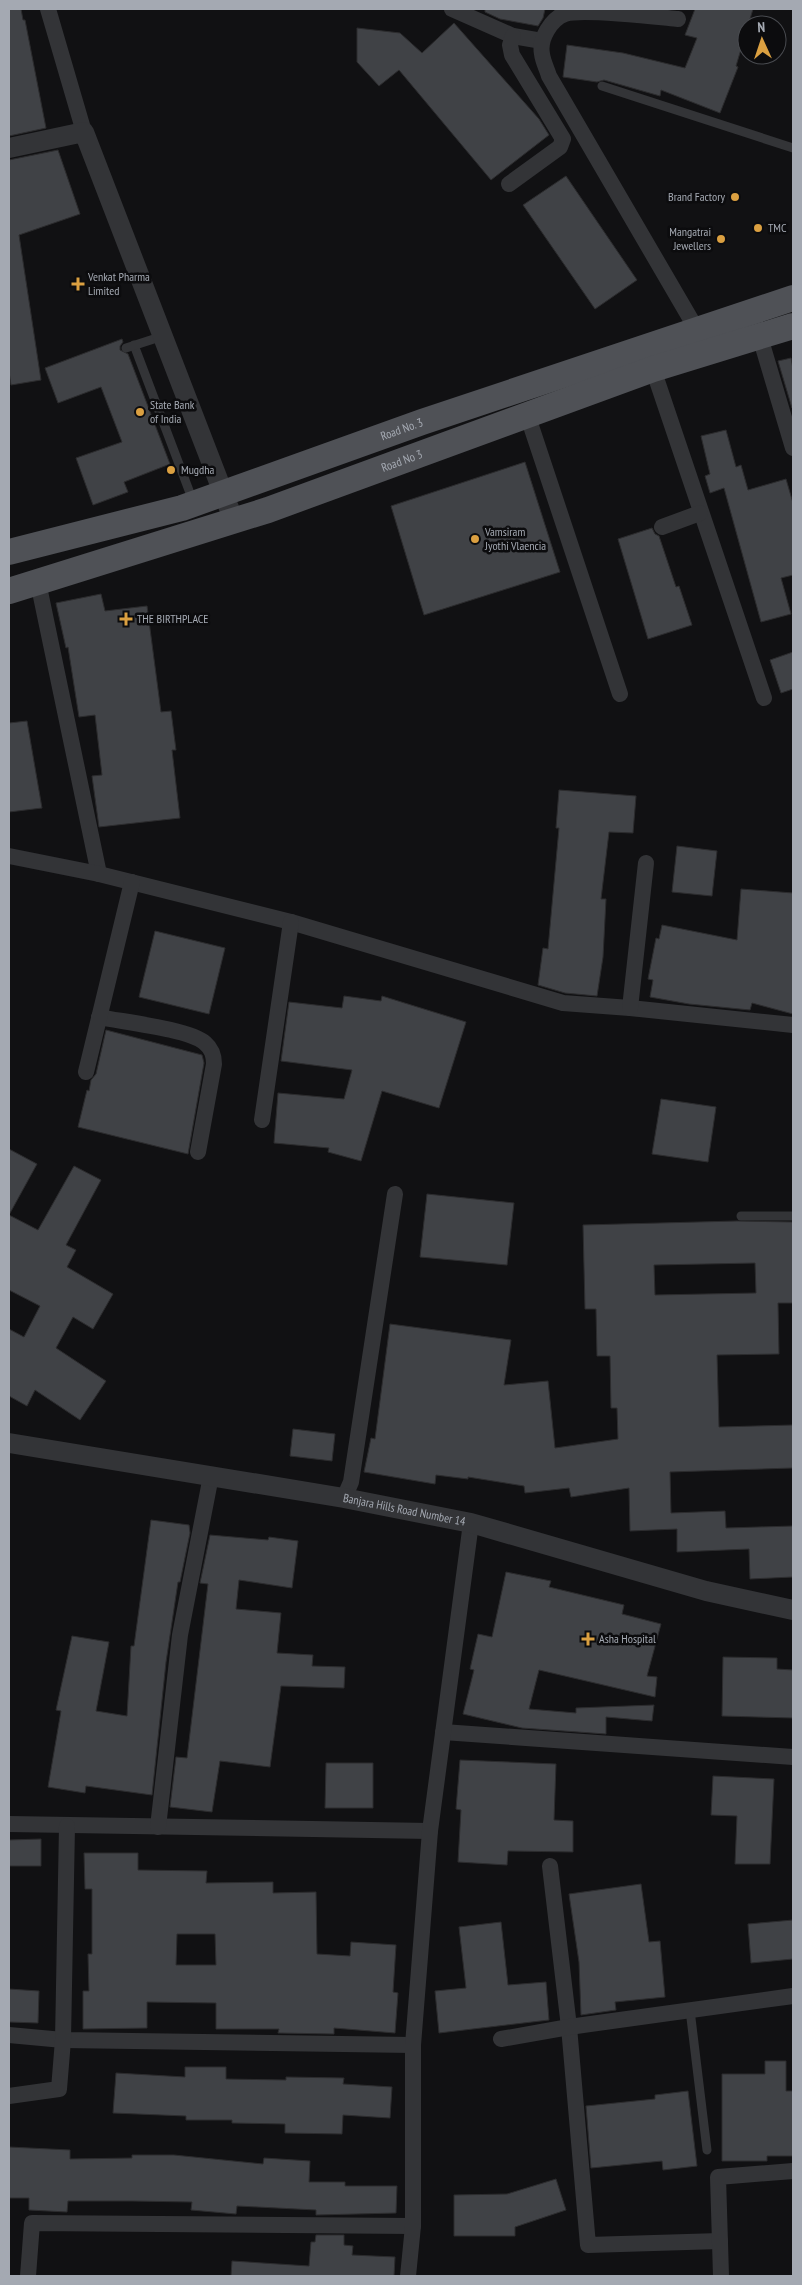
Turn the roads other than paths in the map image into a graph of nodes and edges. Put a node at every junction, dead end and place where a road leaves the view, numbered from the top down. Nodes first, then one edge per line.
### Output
1 (48, 9) edge
2 (452, 9) edge
3 (678, 19) dead end
4 (513, 36) junction
5 (542, 41) junction
6 (602, 86) dead end
7 (84, 132) junction
8 (9, 148) edge
9 (793, 148) edge
10 (509, 184) dead end
11 (793, 298) edge
12 (793, 326) edge
13 (697, 330) junction
14 (163, 336) junction
15 (760, 337) junction
16 (653, 369) junction
17 (527, 414) junction
18 (793, 448) edge
19 (224, 493) junction
20 (194, 504) junction
21 (700, 513) junction
22 (234, 521) junction
23 (662, 527) dead end
24 (9, 552) edge
25 (38, 582) junction
26 (9, 591) edge
27 (620, 694) dead end
28 (764, 698) dead end
29 (9, 856) edge
30 (646, 863) dead end
31 (98, 874) junction
32 (132, 882) junction
33 (291, 922) junction
34 (630, 1008) junction
35 (99, 1017) junction
36 (793, 1025) edge
37 (86, 1072) dead end
38 (262, 1120) dead end
39 (198, 1152) dead end
40 (395, 1194) dead end
41 (742, 1216) dead end
42 (793, 1216) edge
43 (9, 1443) edge
44 (211, 1476) junction
45 (344, 1498) junction
46 (470, 1523) junction
47 (793, 1610) edge
48 (443, 1732) junction
49 (793, 1757) edge
50 (9, 1824) edge
51 (67, 1826) junction
52 (158, 1827) junction
53 (430, 1831) junction
54 (550, 1866) dead end
55 (793, 1996) edge
56 (690, 2010) junction
57 (569, 2026) junction
58 (9, 2035) edge
59 (501, 2039) dead end
60 (63, 2040) junction
61 (414, 2045) junction
62 (9, 2096) edge
63 (707, 2150) dead end
64 (793, 2172) edge
65 (413, 2226) junction
66 (720, 2241) junction
67 (28, 2276) edge
68 (408, 2276) edge
69 (721, 2276) edge

1 - 7 street
2 - 4 street
3 - 5 street
4 - 5 street
4 - 10 street
5 - 13 street
6 - 9 lane
7 - 8 street
7 - 14 street
11 - 13 main road, Road No. 3
12 - 15 main road, Road No 3
13 - 19 main road, Road No. 3
14 - 19 street
14 - 20 lane
15 - 16 main road, Road No 3
15 - 18 street
16 - 17 main road, Road No 3
16 - 21 street
17 - 22 main road, Road No 3
17 - 27 street
19 - 20 main road, Road No. 3
19 - 22 street
20 - 24 main road, Road No. 3
21 - 23 street
21 - 28 street
22 - 25 main road, Road No 3
25 - 26 main road, Road No 3
25 - 31 street
29 - 31 street
30 - 34 street
31 - 32 street
32 - 33 street
32 - 35 street
33 - 34 street
33 - 38 street
34 - 36 street
35 - 37 street
35 - 39 street
40 - 45 street
41 - 42 lane
43 - 44 street, Banjara Hills Road Number 14
44 - 45 street, Banjara Hills Road Number 14
44 - 52 street
45 - 46 street, Banjara Hills Road Number 14
46 - 47 street, Banjara Hills Road Number 14
46 - 48 street
48 - 49 street
48 - 53 street
50 - 51 street
51 - 52 street
51 - 60 street
52 - 53 street
53 - 61 street
54 - 57 street
55 - 56 street
56 - 57 street
56 - 63 lane
57 - 59 street
57 - 66 street
58 - 60 street
60 - 61 street
60 - 62 street
61 - 65 street
64 - 66 street
65 - 67 street
65 - 68 street
66 - 69 street

